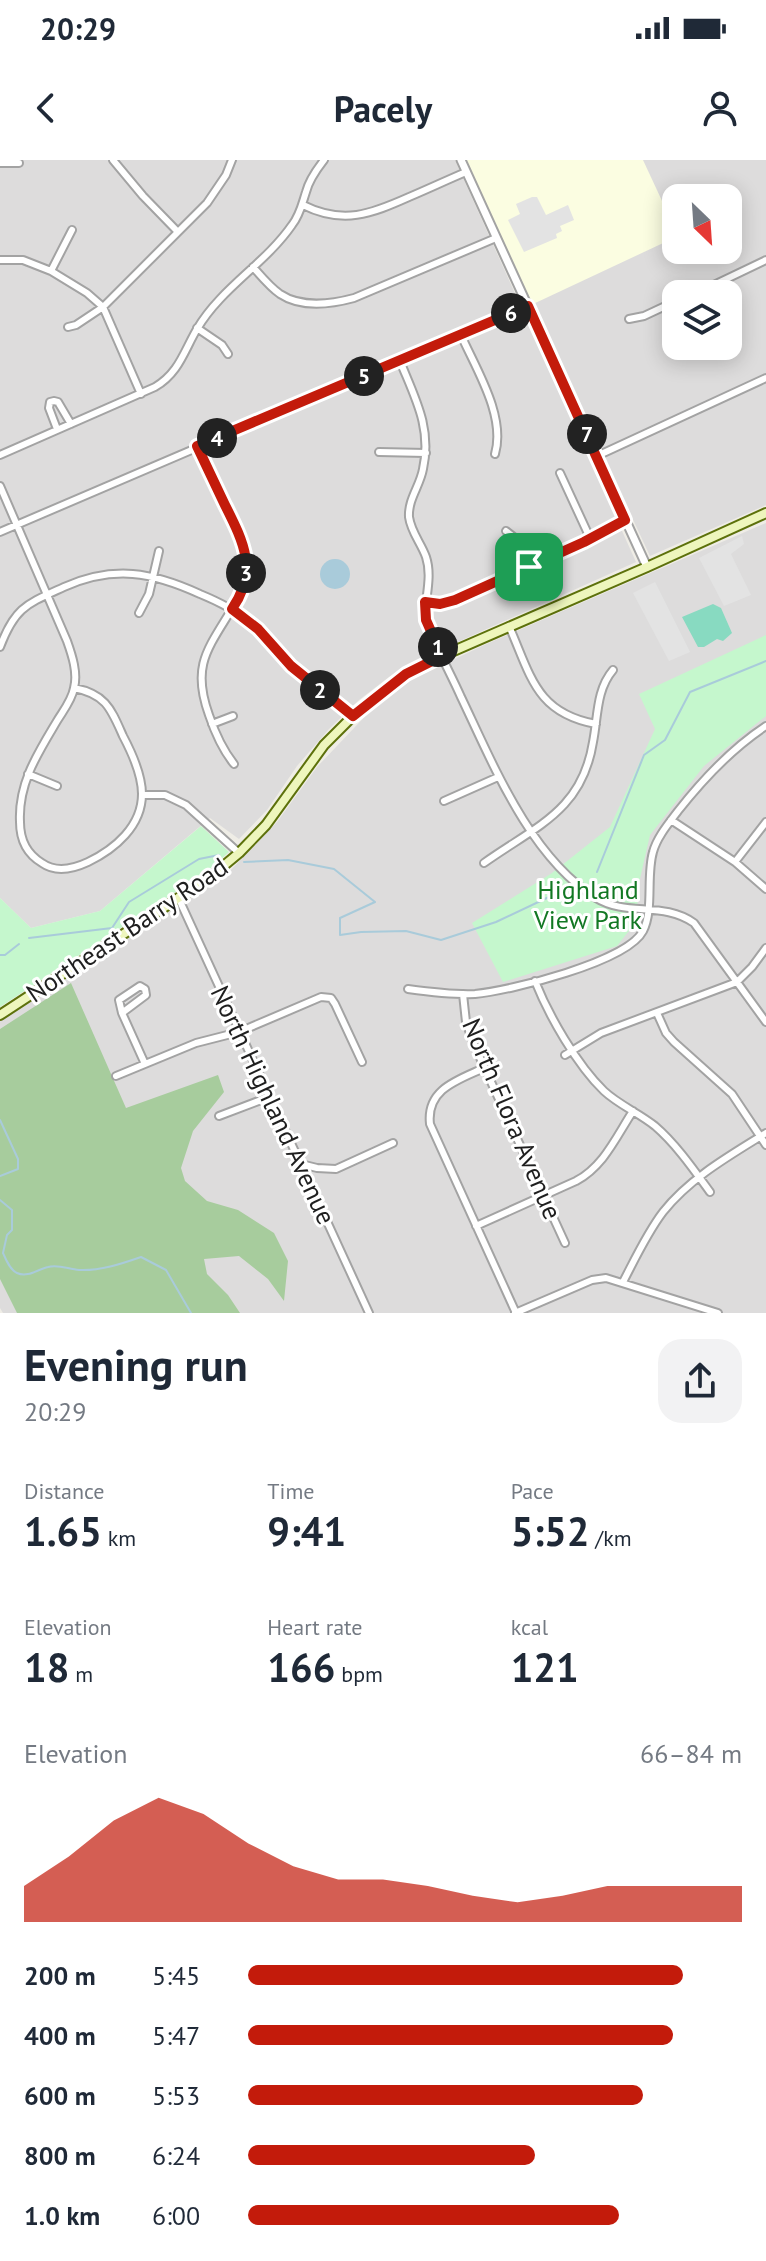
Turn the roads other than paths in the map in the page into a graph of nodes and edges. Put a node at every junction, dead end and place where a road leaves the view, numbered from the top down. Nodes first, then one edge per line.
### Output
1 (113, 160) edge
2 (232, 160) edge
3 (324, 160) edge
4 (461, 160) edge
5 (0, 163) edge
6 (19, 163) dead end
7 (466, 172) junction
8 (303, 205) junction
9 (72, 230) dead end
10 (177, 231) junction
11 (496, 238) junction
12 (0, 260) edge
13 (766, 260) edge
14 (253, 267) junction
15 (51, 271) junction
16 (724, 280) edge
17 (528, 306) junction
18 (103, 307) junction
19 (662, 308) edge
20 (629, 319) dead end
21 (68, 327) dead end
22 (197, 328) junction
23 (461, 335) junction
24 (228, 354) dead end
25 (400, 361) junction
26 (766, 378) edge
27 (141, 394) junction
28 (71, 424) junction
29 (57, 429) junction
30 (197, 446) junction
31 (379, 452) dead end
32 (426, 453) junction
33 (495, 454) dead end
34 (0, 455) edge
35 (597, 456) junction
36 (560, 473) dead end
37 (0, 486) edge
38 (766, 513) edge
39 (625, 520) junction
40 (17, 525) junction
41 (506, 531) dead end
42 (0, 532) edge
43 (590, 538) junction
44 (159, 551) dead end
45 (529, 567) junction
46 (647, 567) junction
47 (153, 576) junction
48 (48, 595) junction
49 (425, 602) junction
50 (232, 609) junction
51 (139, 613) dead end
52 (509, 626) junction
53 (0, 647) edge
54 (442, 656) junction
55 (613, 670) dead end
56 (74, 688) junction
57 (233, 716) dead end
58 (353, 716) junction
59 (212, 724) junction
60 (596, 724) junction
61 (766, 726) edge
62 (234, 764) dead end
63 (28, 774) junction
64 (498, 777) junction
65 (57, 786) dead end
66 (142, 795) junction
67 (444, 801) dead end
68 (671, 820) junction
69 (766, 822) edge
70 (531, 831) junction
71 (239, 853) junction
72 (735, 862) junction
73 (484, 863) dead end
74 (44, 865) junction
75 (39, 875) dead end
76 (766, 889) edge
77 (178, 897) junction
78 (647, 909) junction
79 (766, 948) edge
80 (535, 981) junction
81 (737, 982) junction
82 (408, 989) dead end
83 (463, 994) junction
84 (122, 1013) junction
85 (657, 1013) junction
86 (0, 1015) edge
87 (766, 1022) edge
88 (239, 1032) junction
89 (573, 1050) junction
90 (565, 1055) dead end
91 (362, 1062) dead end
92 (145, 1064) junction
93 (484, 1068) junction
94 (116, 1076) dead end
95 (269, 1097) junction
96 (633, 1111) junction
97 (219, 1116) dead end
98 (764, 1135) edge
99 (393, 1143) dead end
100 (766, 1145) edge
101 (301, 1164) junction
102 (699, 1177) junction
103 (710, 1192) dead end
104 (543, 1195) junction
105 (476, 1226) junction
106 (565, 1243) dead end
107 (623, 1282) junction
108 (369, 1313) edge
109 (516, 1313) edge
110 (718, 1313) edge

1 - 10 street
2 - 10 street
3 - 8 street
4 - 7 street
5 - 6 street
7 - 8 street
7 - 11 street
8 - 14 street
9 - 15 street
10 - 18 street
11 - 14 street
11 - 17 street
12 - 15 street
13 - 16 street
14 - 22 street
15 - 18 street
17 - 23 street
17 - 35 street
18 - 21 street
18 - 27 street
19 - 20 street
22 - 24 street
22 - 27 street
23 - 25 street
23 - 33 street
25 - 30 street
25 - 32 street
26 - 35 street
27 - 28 street
28 - 29 street
28 - 29 street
29 - 34 street
30 - 40 street
30 - 50 street
31 - 32 street
32 - 49 street
35 - 39 street
36 - 43 street
37 - 40 street
38 - 46 main road, Northeast Barry Road
39 - 43 street
39 - 46 street
40 - 42 street
40 - 48 street
41 - 45 street
43 - 45 street
44 - 47 street
45 - 49 street
46 - 52 main road, Northeast Barry Road
47 - 48 street
47 - 50 street
47 - 51 street
48 - 53 street
48 - 56 street
49 - 54 street
50 - 58 street
50 - 59 street
52 - 54 main road, Northeast Barry Road
52 - 60 street
54 - 58 main road, Northeast Barry Road
54 - 64 street
55 - 60 street
56 - 63 street
56 - 66 street
57 - 59 street
58 - 71 main road, Northeast Barry Road
59 - 62 street
60 - 70 street
61 - 68 street
63 - 65 street
63 - 74 street
64 - 67 street
64 - 70 street
66 - 71 street
66 - 74 street
68 - 72 street
68 - 78 street
69 - 72 street
70 - 73 street
70 - 78 street
71 - 77 main road, Northeast Barry Road
72 - 76 street
74 - 75 street
77 - 86 main road, Northeast Barry Road
77 - 88 street, North Highland Avenue
78 - 80 street
78 - 81 street
79 - 81 street
80 - 83 street
80 - 89 street
81 - 85 street
81 - 87 street
82 - 83 street
83 - 93 street, North Flora Avenue
84 - 84 street
84 - 92 street
85 - 89 street
85 - 98 street
88 - 91 street
88 - 92 street
88 - 95 street, North Highland Avenue
89 - 90 street
89 - 96 street
92 - 94 street
93 - 104 street, North Flora Avenue
93 - 105 street
95 - 97 street
95 - 101 street, North Highland Avenue
96 - 102 street
96 - 104 street
98 - 100 street
98 - 102 street
99 - 101 street
101 - 108 street, North Highland Avenue
102 - 103 street
102 - 107 street
104 - 105 street
104 - 106 street, North Flora Avenue
105 - 109 street
107 - 109 street
107 - 110 street

